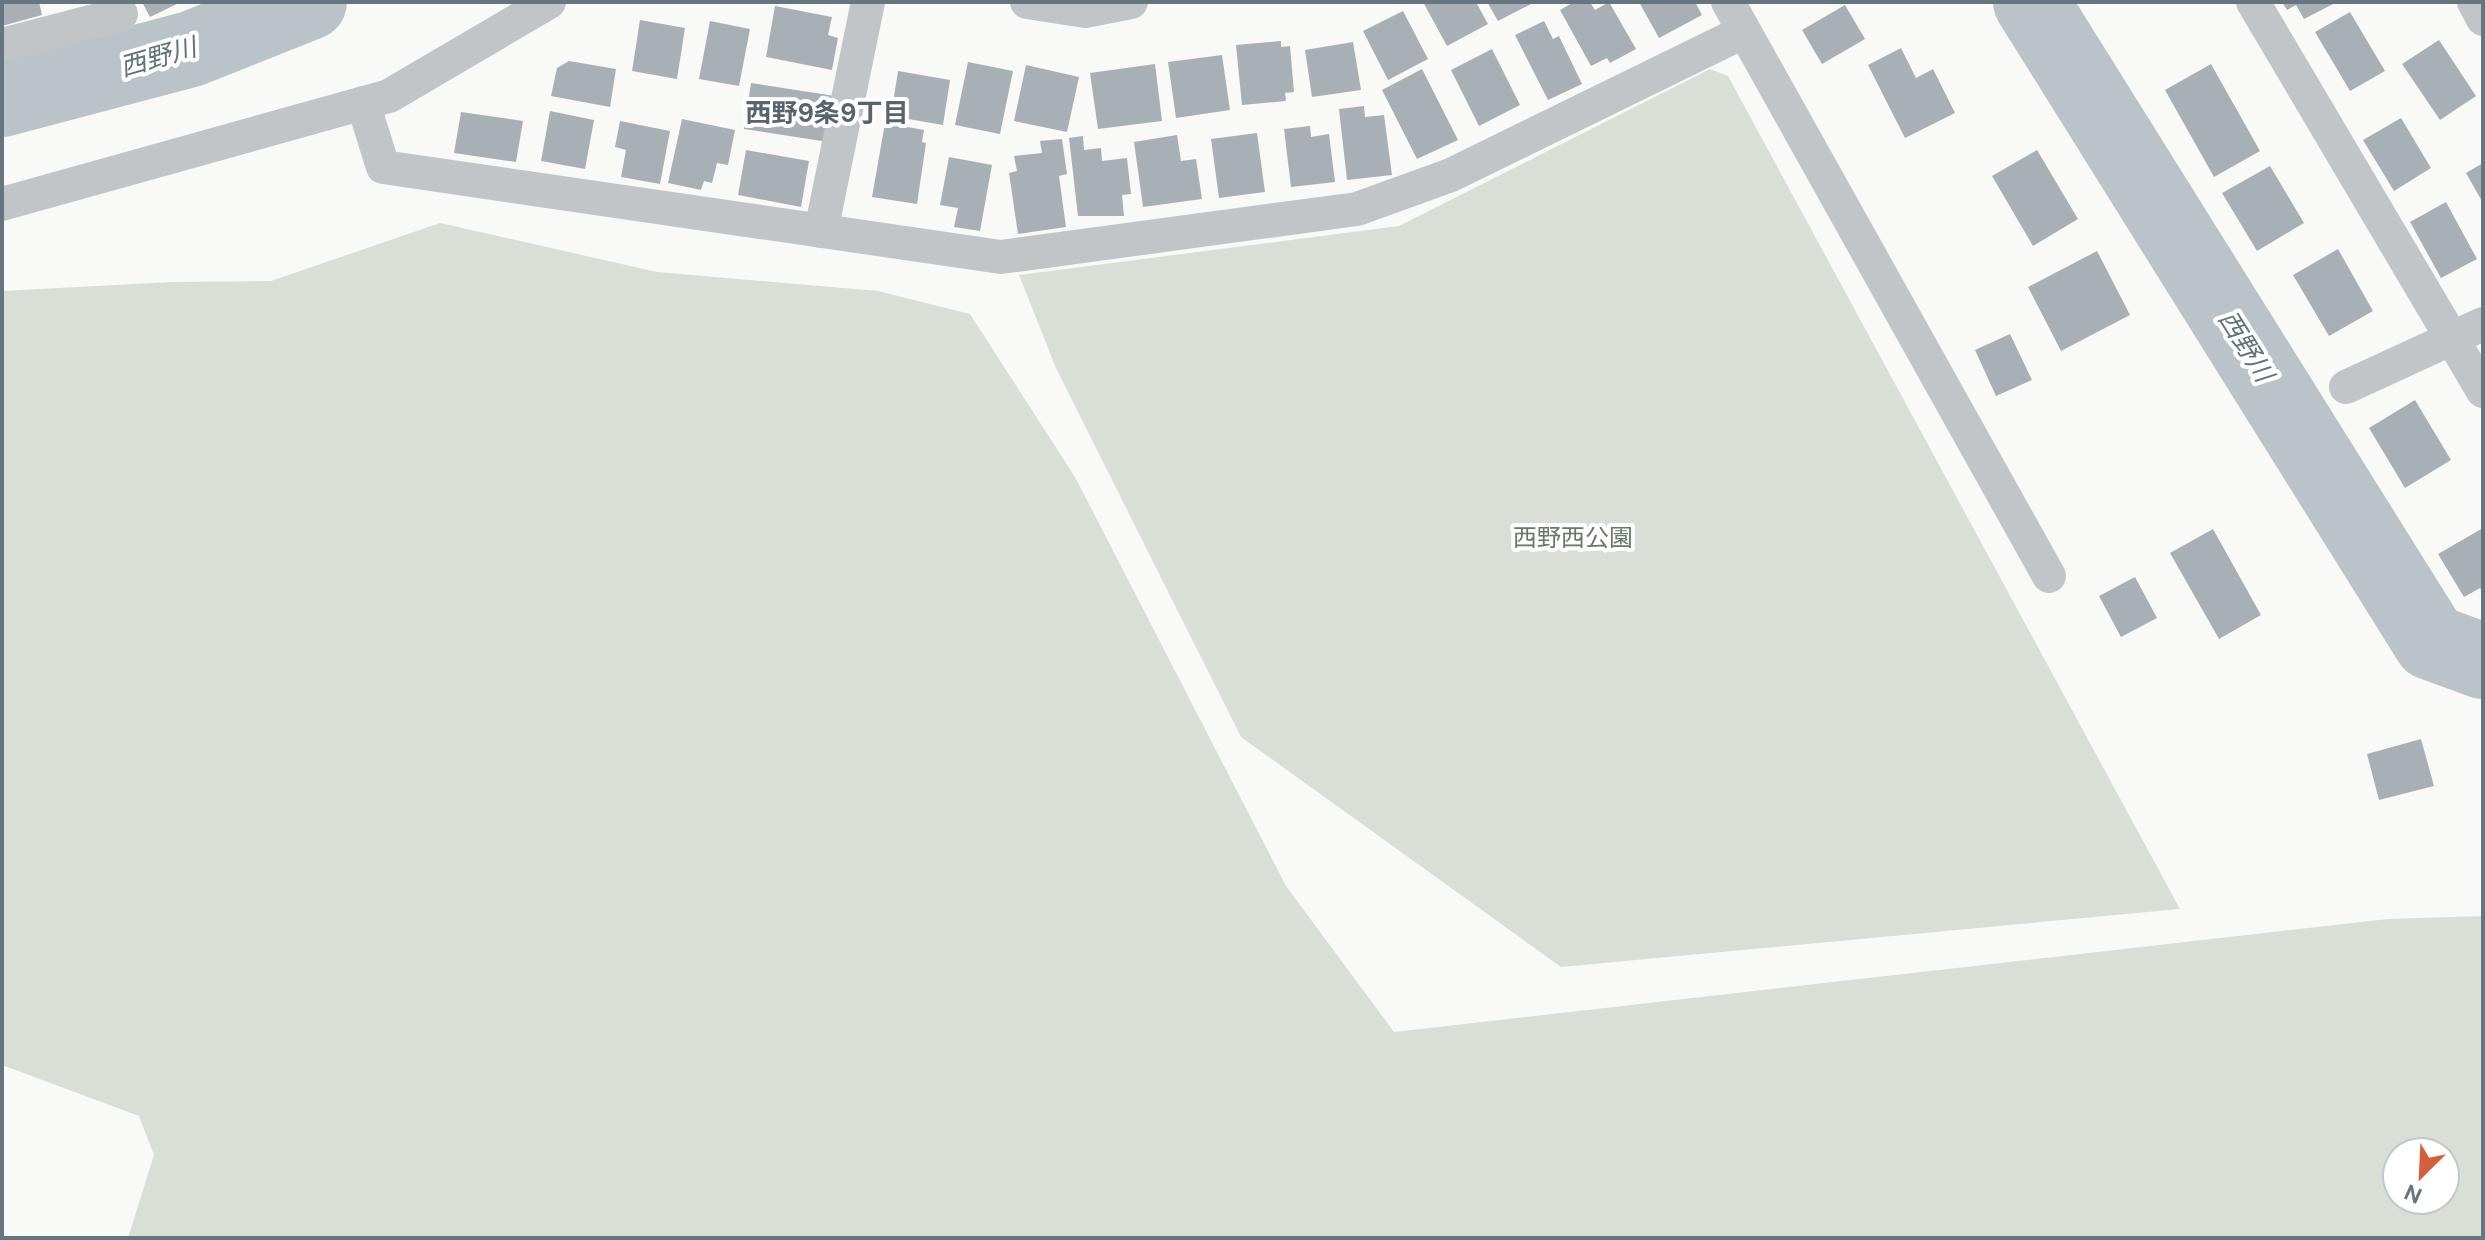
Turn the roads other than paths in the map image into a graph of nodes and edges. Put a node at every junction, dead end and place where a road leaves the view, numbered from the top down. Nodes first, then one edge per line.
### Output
1 (115, 2) edge
2 (549, 2) edge
3 (868, 2) edge
4 (1027, 2) edge
5 (1131, 2) edge
6 (2253, 2) edge
7 (2474, 2) edge
8 (1736, 17) edge
9 (2483, 19) edge
10 (2, 45) edge
11 (363, 103) junction
12 (2, 204) edge
13 (821, 231) junction
14 (2483, 324) edge
15 (2452, 339) junction
16 (2346, 387) dead end
17 (2483, 391) edge
18 (2049, 576) dead end

1 - 10 street
2 - 11 street
3 - 13 street
4 - 5 street
6 - 15 street
7 - 9 street
8 - 13 street
8 - 18 street
11 - 12 street
11 - 13 street
14 - 15 street
15 - 16 street
15 - 17 street

